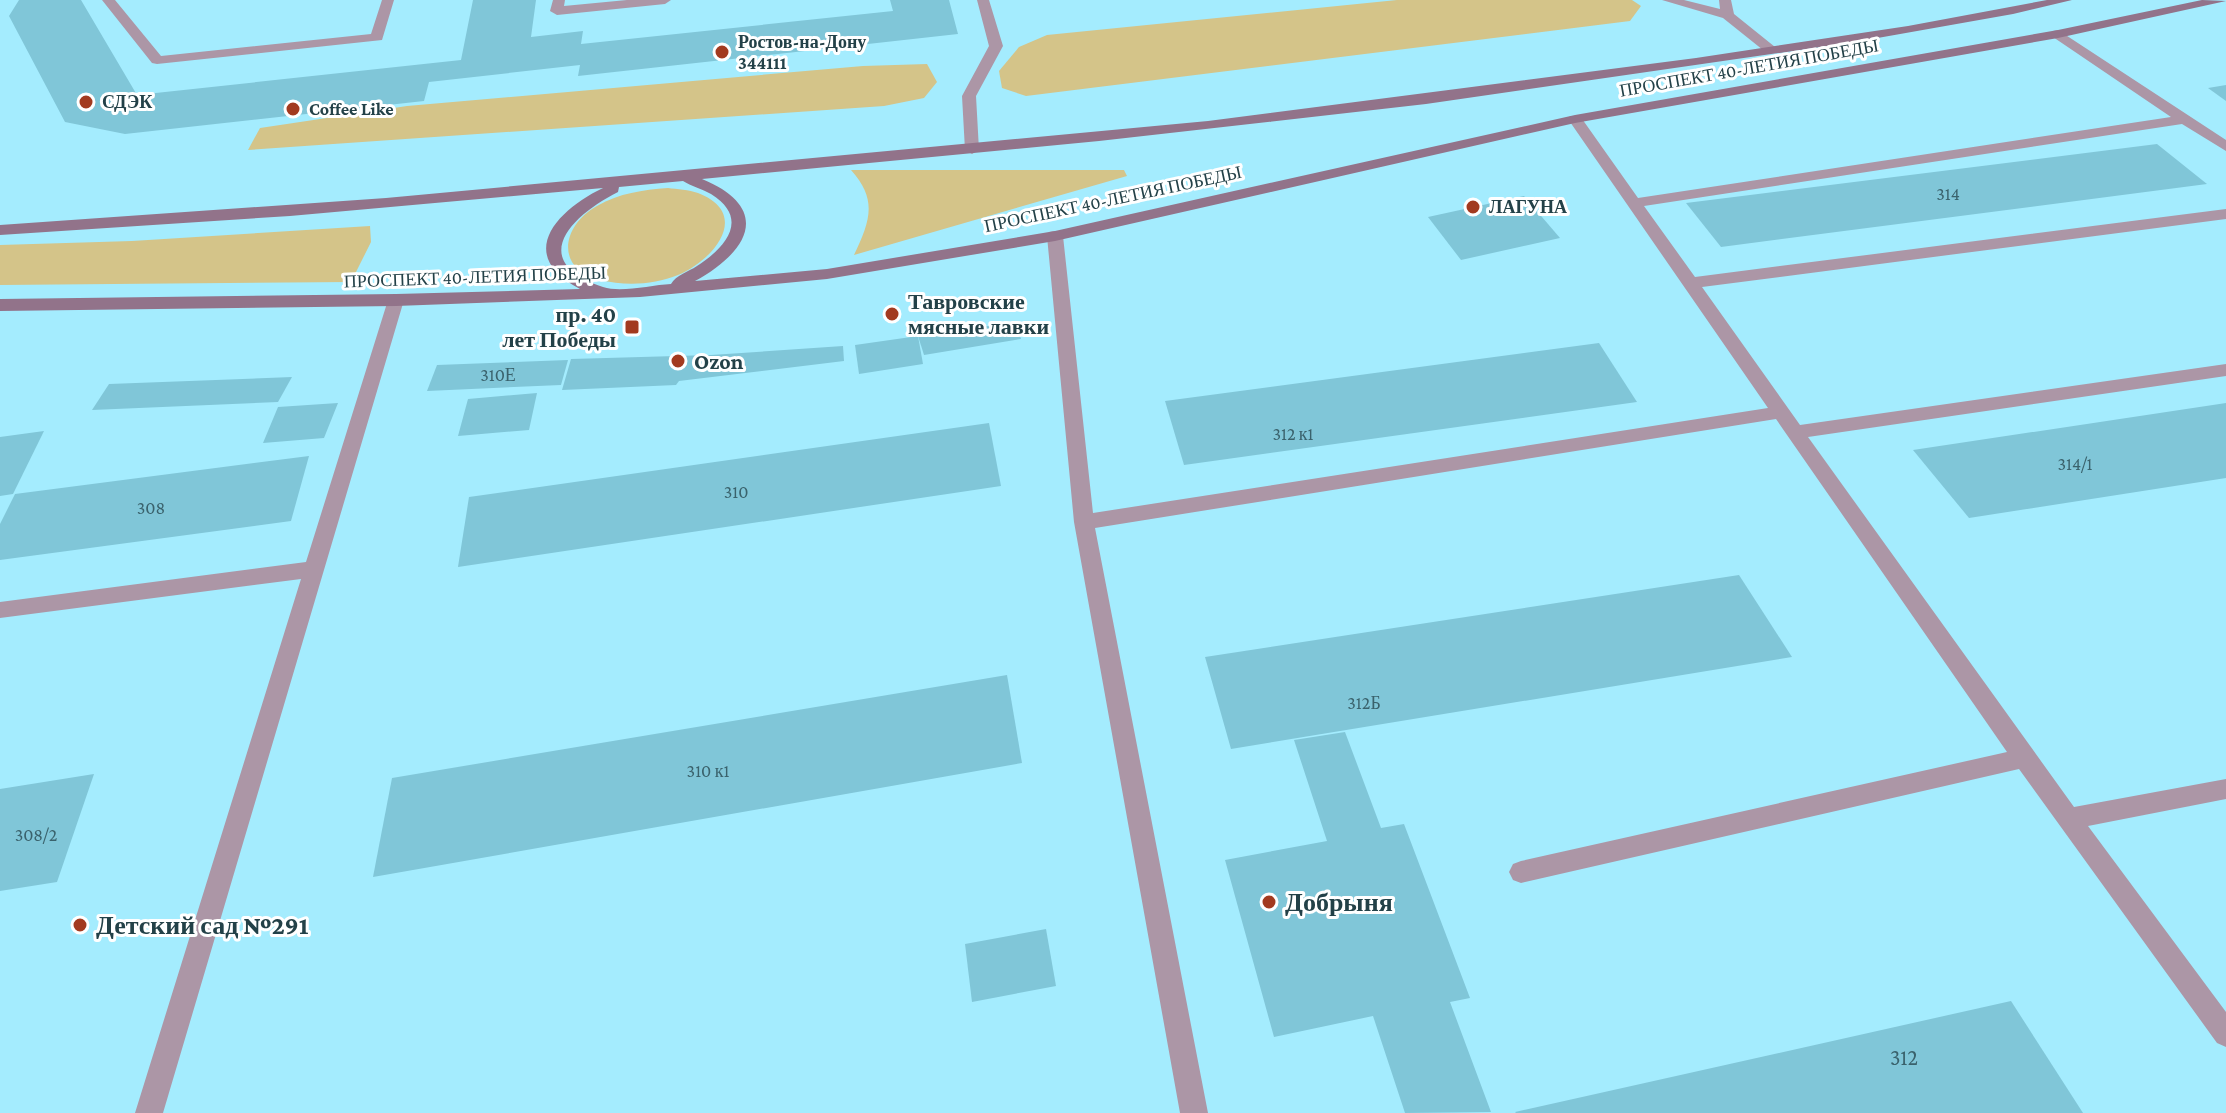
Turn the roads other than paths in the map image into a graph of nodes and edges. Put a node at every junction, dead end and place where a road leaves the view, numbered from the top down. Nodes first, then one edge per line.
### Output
1 (108, 0) edge
2 (388, 0) edge
3 (559, 0) edge
4 (665, 0) edge
5 (983, 0) edge
6 (1668, 0) edge
7 (1725, 0) edge
8 (2066, 0) edge
9 (2220, 0) edge
10 (1728, 15) junction
11 (2058, 34) junction
12 (1773, 51) junction
13 (1575, 119) junction
14 (2185, 119) junction
15 (2226, 147) edge
16 (972, 150) junction
17 (676, 177) junction
18 (635, 181) junction
19 (1634, 203) junction
20 (2226, 214) edge
21 (0, 230) edge
22 (1055, 236) junction
23 (1690, 283) junction
24 (664, 289) junction
25 (604, 293) junction
26 (396, 300) junction
27 (0, 305) edge
28 (2226, 370) edge
29 (1781, 412) junction
30 (1796, 432) junction
31 (1084, 522) junction
32 (316, 569) junction
33 (0, 610) edge
34 (2024, 758) junction
35 (2226, 789) edge
36 (2068, 819) junction
37 (1521, 872) dead end
38 (2226, 1034) edge
39 (149, 1113) edge
40 (1194, 1113) edge

1 - 2 lane
3 - 4 lane
5 - 16 lane
6 - 10 lane
7 - 10 lane
8 - 12 main road, ПРОСПЕКТ 40-ЛЕТИЯ ПОБЕДЫ
9 - 11 main road, ПРОСПЕКТ 40-ЛЕТИЯ ПОБЕДЫ
10 - 12 lane
11 - 13 main road, ПРОСПЕКТ 40-ЛЕТИЯ ПОБЕДЫ
11 - 14 lane
12 - 16 main road, ПРОСПЕКТ 40-ЛЕТИЯ ПОБЕДЫ
13 - 19 lane
13 - 22 main road, ПРОСПЕКТ 40-ЛЕТИЯ ПОБЕДЫ
14 - 15 lane
14 - 19 lane
16 - 17 main road, ПРОСПЕКТ 40-ЛЕТИЯ ПОБЕДЫ
17 - 18 main road, ПРОСПЕКТ 40-ЛЕТИЯ ПОБЕДЫ
17 - 24 main road
18 - 21 main road, ПРОСПЕКТ 40-ЛЕТИЯ ПОБЕДЫ
18 - 25 main road
19 - 23 lane
20 - 23 lane
22 - 24 main road, ПРОСПЕКТ 40-ЛЕТИЯ ПОБЕДЫ
22 - 31 lane
23 - 29 lane
24 - 25 main road, ПРОСПЕКТ 40-ЛЕТИЯ ПОБЕДЫ
25 - 26 main road, ПРОСПЕКТ 40-ЛЕТИЯ ПОБЕДЫ
26 - 27 main road, ПРОСПЕКТ 40-ЛЕТИЯ ПОБЕДЫ
26 - 32 lane
28 - 30 lane
29 - 30 lane
29 - 31 lane
30 - 34 lane
31 - 40 lane
32 - 33 lane
32 - 39 lane
34 - 36 lane
34 - 37 lane
35 - 36 lane
36 - 38 lane

